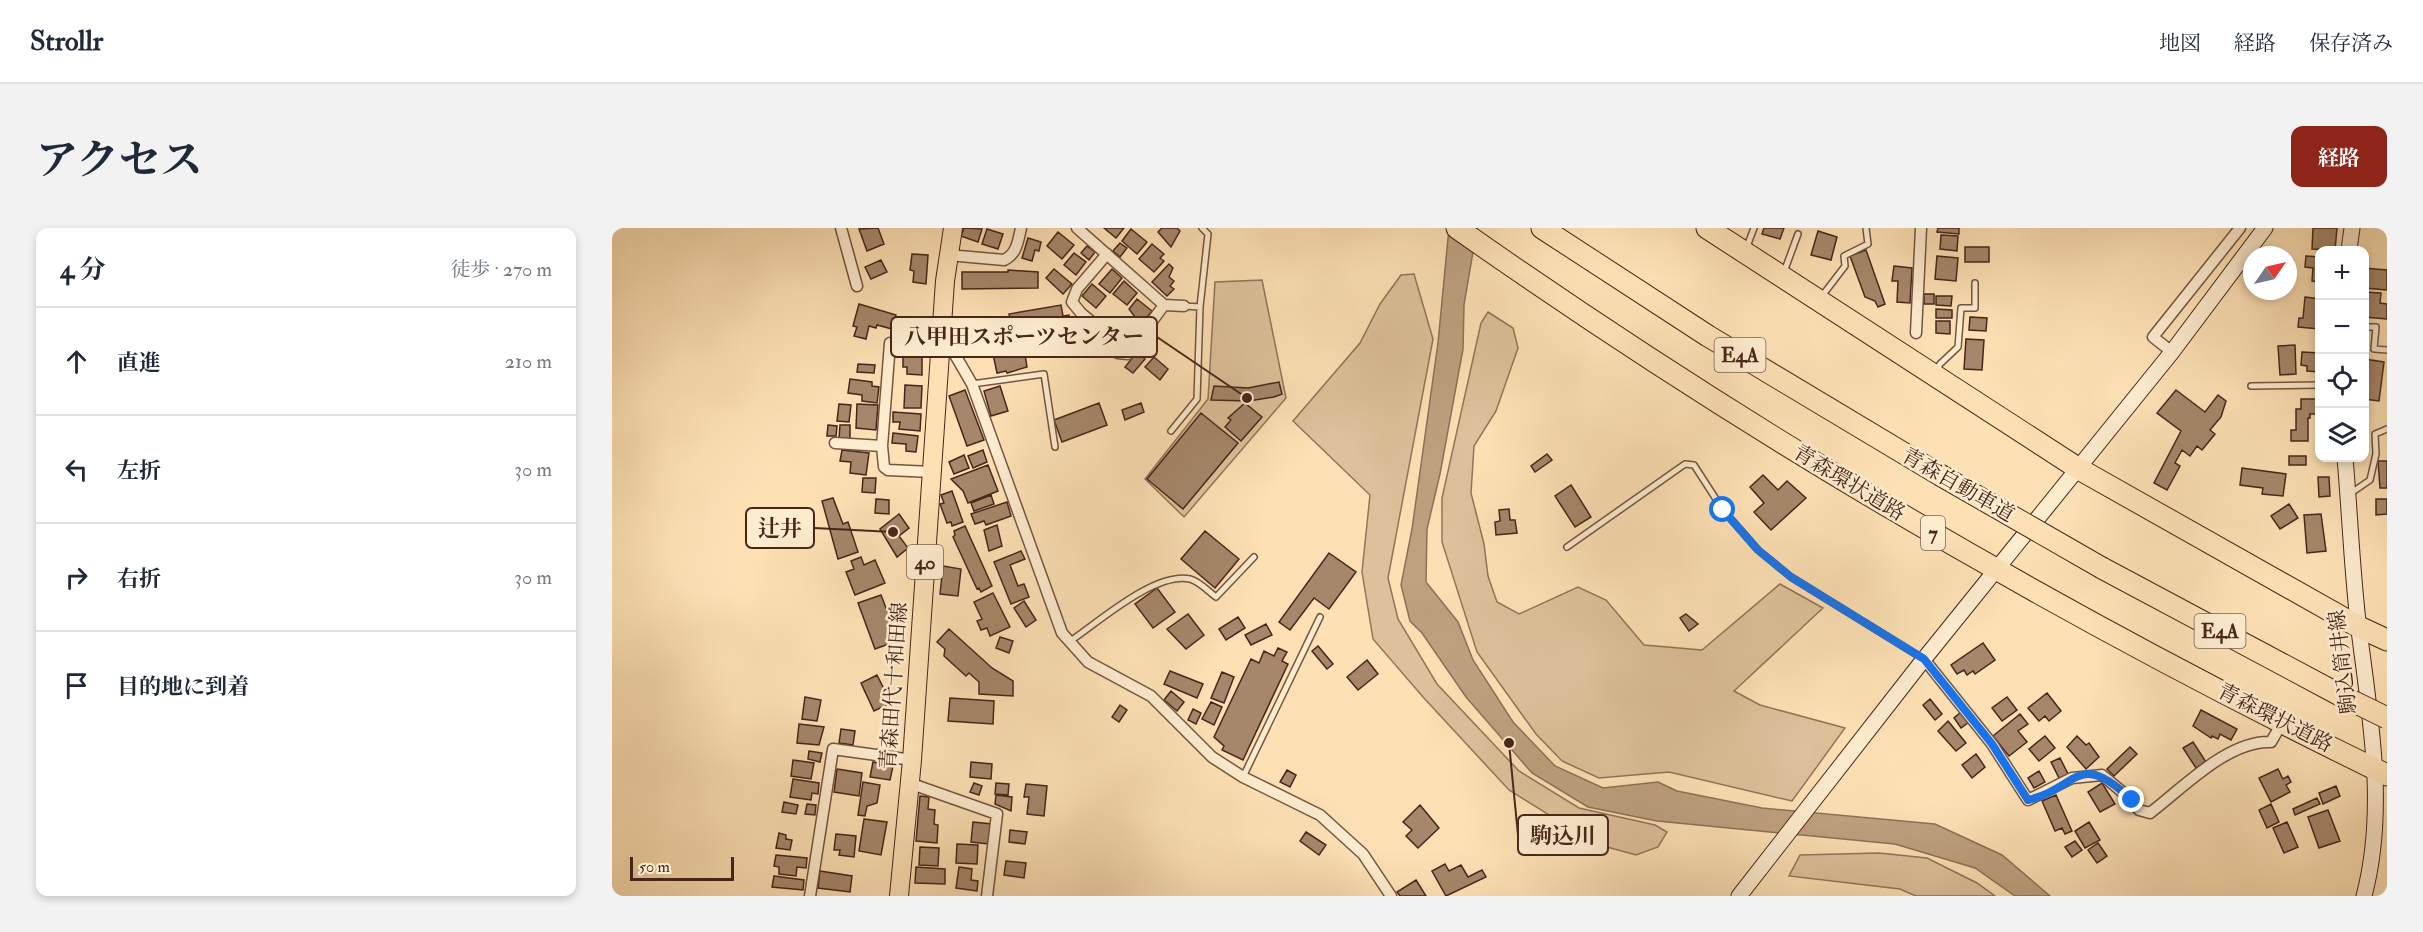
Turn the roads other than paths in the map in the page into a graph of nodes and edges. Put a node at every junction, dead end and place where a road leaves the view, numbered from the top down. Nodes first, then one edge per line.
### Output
1 (841, 228) edge
2 (953, 228) edge
3 (1021, 228) edge
4 (1202, 228) edge
5 (1456, 228) edge
6 (1542, 228) edge
7 (1707, 228) edge
8 (1754, 228) edge
9 (1866, 228) edge
10 (1921, 228) edge
11 (2265, 228) edge
12 (2352, 228) edge
13 (1083, 230) edge
14 (2237, 232) edge
15 (1798, 234) dead end
16 (2248, 246) edge
17 (2251, 246) edge
18 (2350, 246) edge
19 (1744, 252) junction
20 (1107, 254) junction
21 (948, 255) junction
22 (2243, 256) edge
23 (1782, 275) junction
24 (1975, 283) dead end
25 (857, 286) dead end
26 (1820, 300) junction
27 (1164, 305) junction
28 (1184, 306) joint
29 (1200, 307) junction
30 (2369, 327) edge
31 (943, 333) junction
32 (1916, 333) dead end
33 (890, 343) dead end
34 (2387, 350) edge
35 (2172, 352) junction
36 (1935, 375) junction
37 (972, 384) junction
38 (2315, 385) edge
39 (2251, 386) dead end
40 (2387, 429) edge
41 (1171, 431) dead end
42 (835, 443) dead end
43 (882, 446) junction
44 (1055, 447) dead end
45 (2345, 462) edge
46 (2079, 470) junction
47 (932, 472) junction
48 (2348, 496) junction
49 (1567, 547) dead end
50 (1254, 557) dead end
51 (1996, 570) junction
52 (1320, 617) dead end
53 (2359, 627) junction
54 (2387, 640) edge
55 (1069, 642) junction
56 (1924, 659) junction
57 (2387, 718) edge
58 (2282, 723) junction
59 (912, 760) junction
60 (2382, 773) edge
61 (1243, 777) junction
62 (909, 783) junction
63 (810, 896) edge
64 (899, 896) edge
65 (987, 896) edge
66 (1391, 896) edge
67 (1739, 896) edge
68 (2364, 896) edge

1 - 25 street
2 - 21 main road, 青森田代十和田線 / 40
3 - 21 street
4 - 29 lane
5 - 51 highway, 青森環状道路 / 7
6 - 57 highway, 青森自動車道 / E4A, bridge
7 - 19 highway
8 - 19 lane
9 - 26 lane
10 - 32 street
11 - 17 street
12 - 18 street
13 - 20 street
14 - 16 street
14 - 35 street
15 - 23 lane
19 - 23 highway
20 - 27 street
20 - 27 street
21 - 31 main road, 青森田代十和田線 / 40
22 - 35 street
23 - 26 highway
24 - 36 lane
26 - 36 highway
27 - 28 street
28 - 29 lane
29 - 41 lane
30 - 34 lane
31 - 37 street
31 - 47 main road, 青森田代十和田線 / 40
33 - 43 street
35 - 46 street
36 - 46 highway
37 - 44 lane
37 - 55 street
38 - 39 lane
40 - 48 lane
42 - 43 street
43 - 47 street
45 - 48 street, 駒込筒井線
46 - 51 street
46 - 53 highway
47 - 59 main road, 青森田代十和田線 / 40
48 - 53 street, 駒込筒井線
49 - 56 lane
50 - 55 lane
51 - 56 street
51 - 58 highway, 青森環状道路 / 7
52 - 61 lane
53 - 54 highway
53 - 60 street, 駒込筒井線
55 - 61 street
56 - 58 street
56 - 67 street
58 - 60 highway, 青森環状道路 / 7
59 - 62 main road, 青森田代十和田線 / 40
59 - 63 street
60 - 68 street, 駒込筒井線
61 - 66 street
62 - 64 main road, 青森田代十和田線 / 40
62 - 65 street

